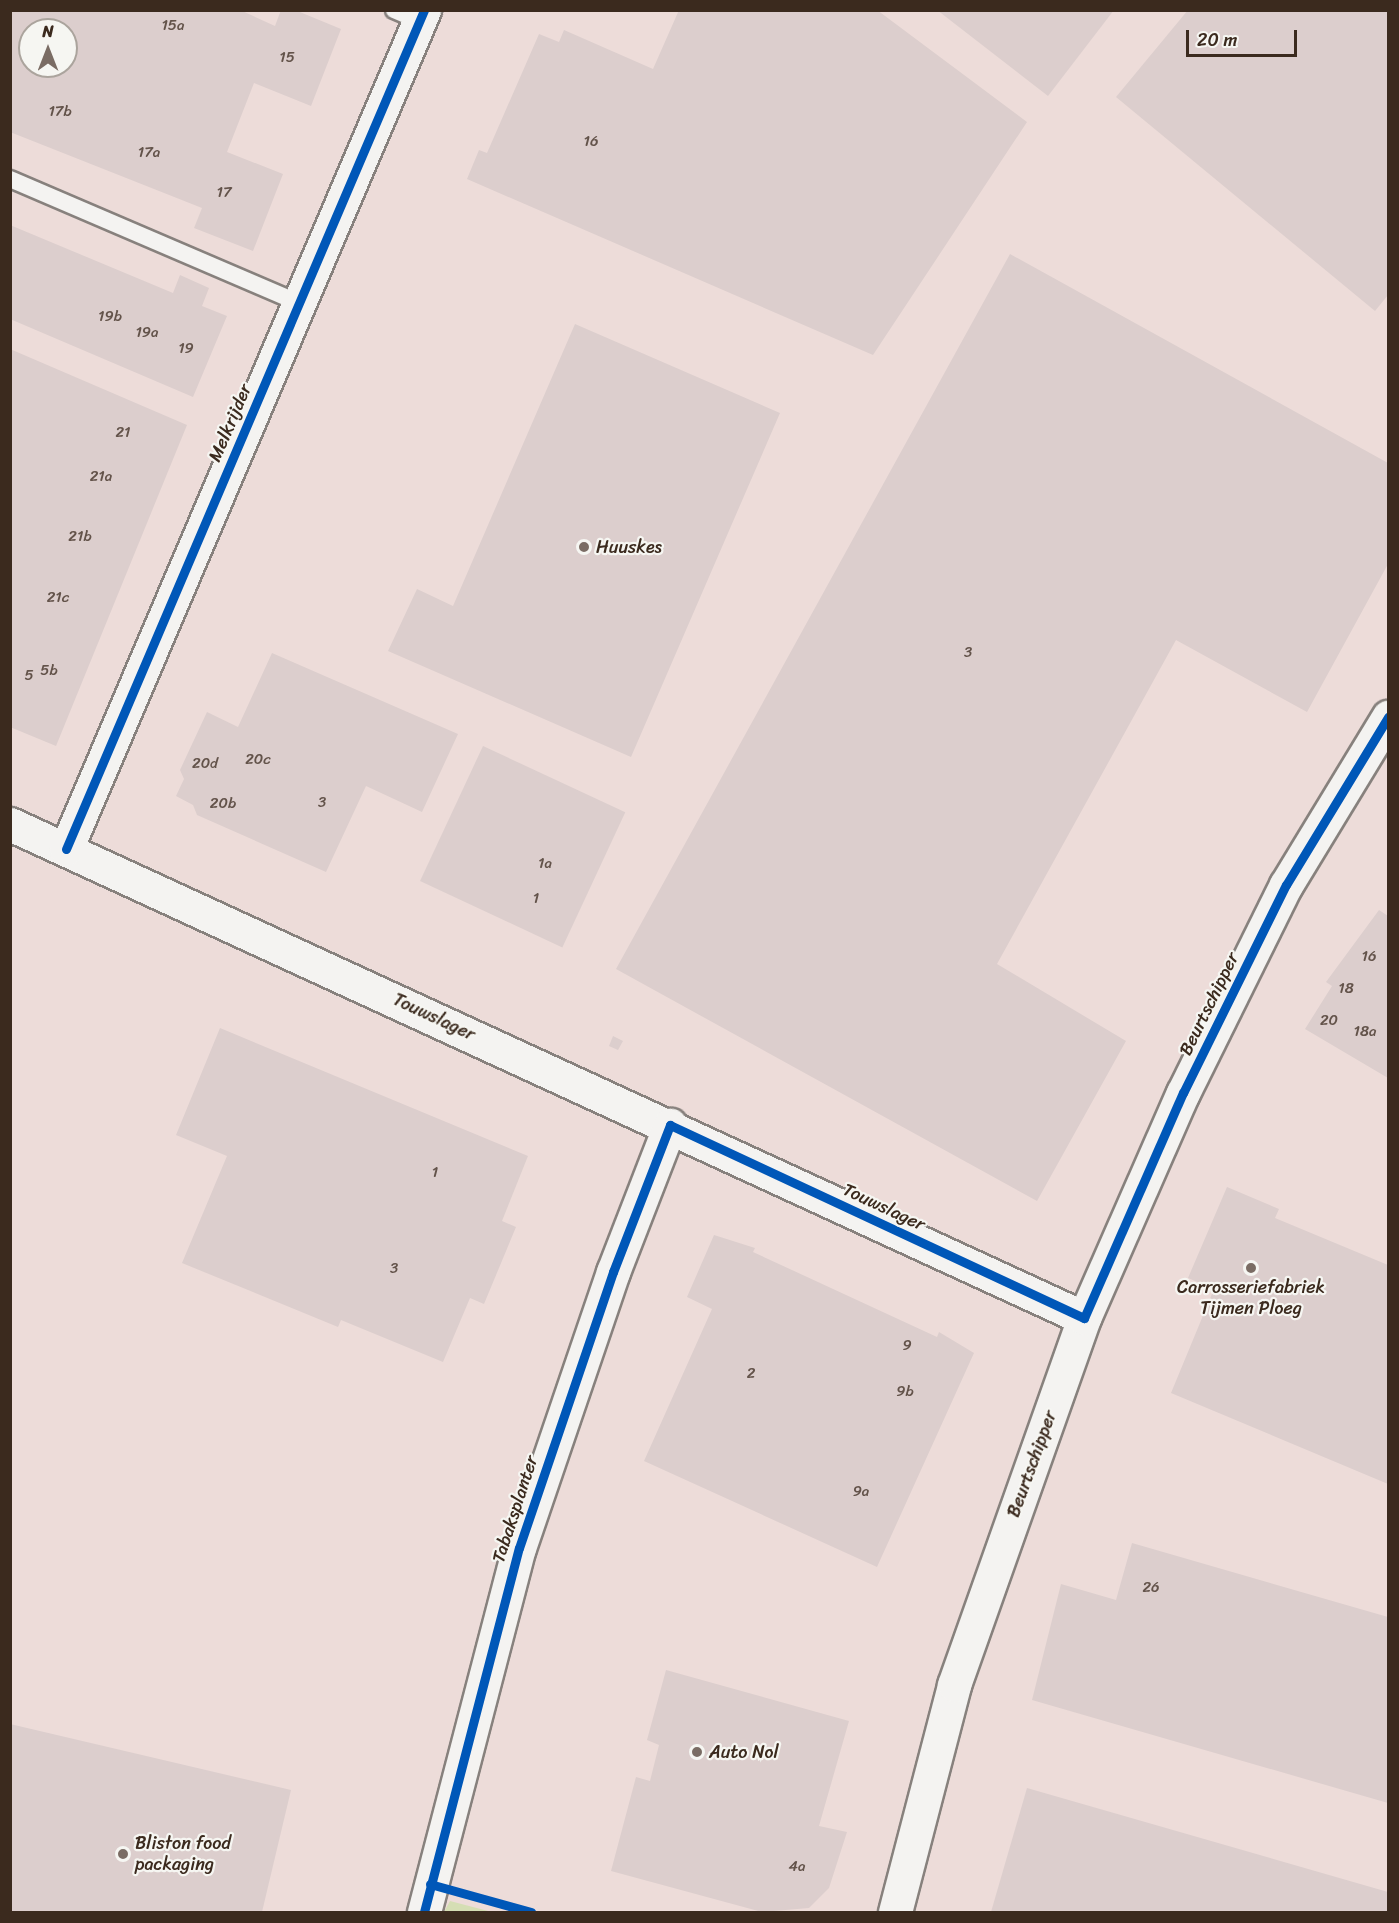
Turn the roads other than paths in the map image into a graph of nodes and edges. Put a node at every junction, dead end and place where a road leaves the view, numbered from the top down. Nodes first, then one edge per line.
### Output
1 (413, 14) edge
2 (10, 179) edge
3 (299, 303) junction
4 (1389, 717) edge
5 (10, 824) edge
6 (66, 849) junction
7 (670, 1125) junction
8 (1084, 1318) junction
9 (424, 1912) edge
10 (895, 1912) edge

1 - 3 street, Melkrijder
2 - 3 lane
3 - 6 street, Melkrijder
4 - 8 street, Beurtschipper
5 - 6 street, Touwslager
6 - 7 street, Touwslager
7 - 8 street, Touwslager
7 - 9 street, Tabaksplanter
8 - 10 street, Beurtschipper

